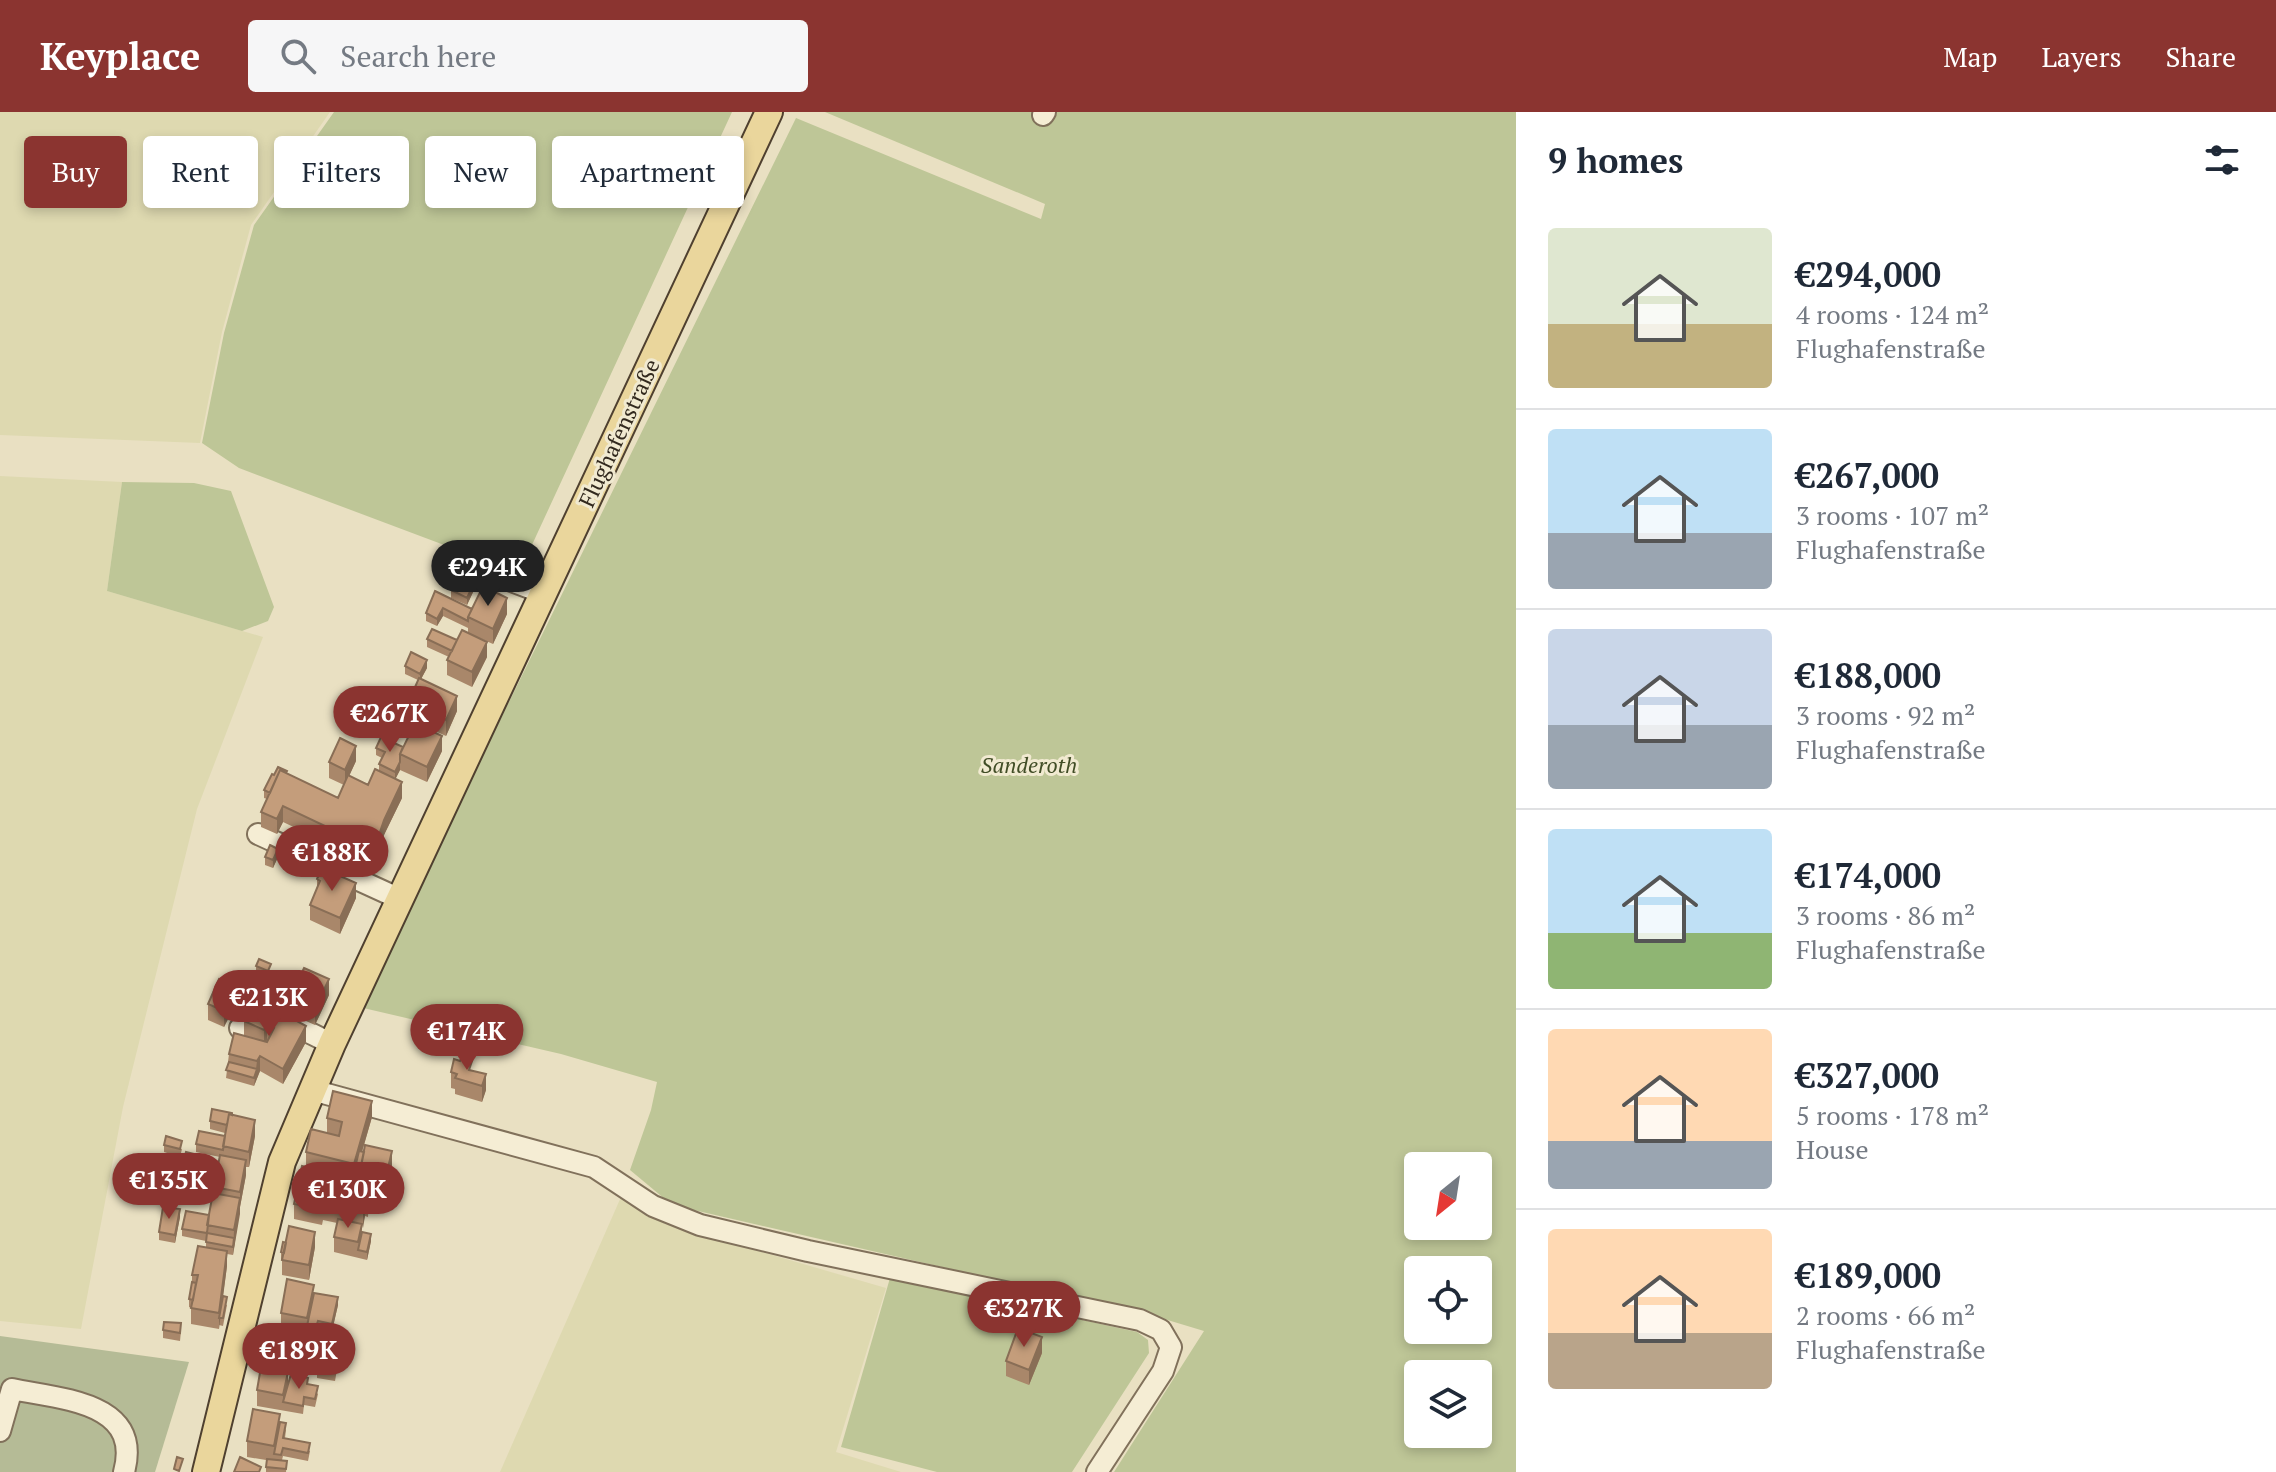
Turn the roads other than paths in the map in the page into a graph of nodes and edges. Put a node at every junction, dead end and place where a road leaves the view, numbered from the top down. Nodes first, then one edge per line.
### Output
1 (769, 112) edge
2 (464, 563) dead end
3 (543, 593) junction
4 (258, 834) dead end
5 (400, 899) junction
6 (240, 1028) dead end
7 (332, 1044) junction
8 (312, 1090) junction
9 (5, 1398) edge
10 (0, 1431) edge
11 (124, 1472) edge
12 (206, 1472) edge
13 (1097, 1472) edge

1 - 3 main road, Flughafenstraße
2 - 3 lane
3 - 5 main road, Flughafenstraße
4 - 5 lane
5 - 7 main road, Flughafenstraße
6 - 7 lane
7 - 8 main road, Flughafenstraße
8 - 12 main road, Flughafenstraße
8 - 13 lane
9 - 10 lane
9 - 11 lane

